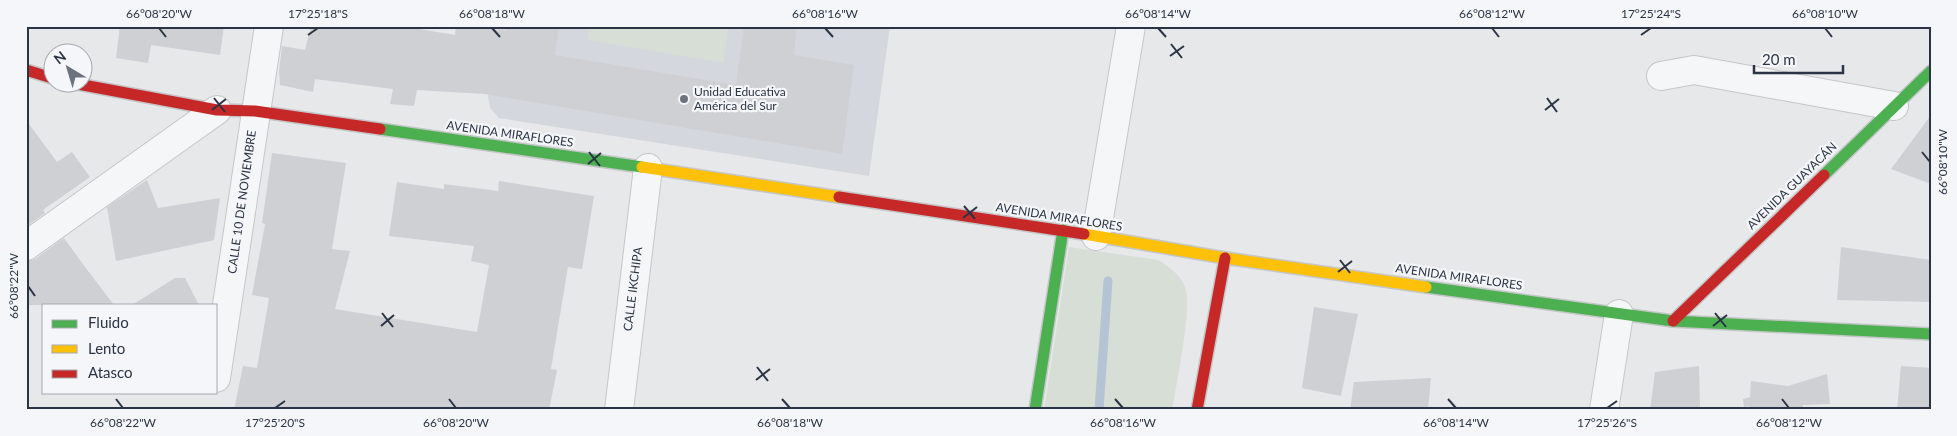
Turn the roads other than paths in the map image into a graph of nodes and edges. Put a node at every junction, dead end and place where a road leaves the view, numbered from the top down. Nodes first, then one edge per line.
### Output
1 (269, 26) edge
2 (1131, 26) edge
3 (26, 70) edge
4 (1931, 71) edge
5 (42, 75) edge
6 (1661, 76) dead end
7 (92, 87) edge
8 (1894, 106) junction
9 (217, 110) junction
10 (255, 111) junction
11 (648, 168) junction
12 (1063, 230) junction
13 (1096, 236) junction
14 (26, 246) edge
15 (1225, 258) junction
16 (1619, 314) junction
17 (1673, 320) junction
18 (1931, 334) edge
19 (218, 363) edge
20 (619, 410) edge
21 (1035, 410) edge
22 (1197, 410) edge
23 (1604, 410) edge

1 - 10 street, CALLE 10 DE NOVIEMBRE
2 - 13 street
3 - 5 street
4 - 8 street, AVENIDA GUAYACÁN
6 - 8 street
7 - 9 street, AVENIDA MIRAFLORES
8 - 17 street, AVENIDA GUAYACÁN
9 - 10 street, AVENIDA MIRAFLORES
9 - 14 street
10 - 11 street, AVENIDA MIRAFLORES
10 - 19 street, CALLE 10 DE NOVIEMBRE
11 - 12 street, AVENIDA MIRAFLORES
11 - 20 street, CALLE IKCHIPA
12 - 13 street, AVENIDA MIRAFLORES
12 - 21 street
13 - 15 street, AVENIDA MIRAFLORES
15 - 16 street, AVENIDA MIRAFLORES
15 - 22 street
16 - 17 street, AVENIDA MIRAFLORES
16 - 23 street
17 - 18 street, AVENIDA MIRAFLORES

